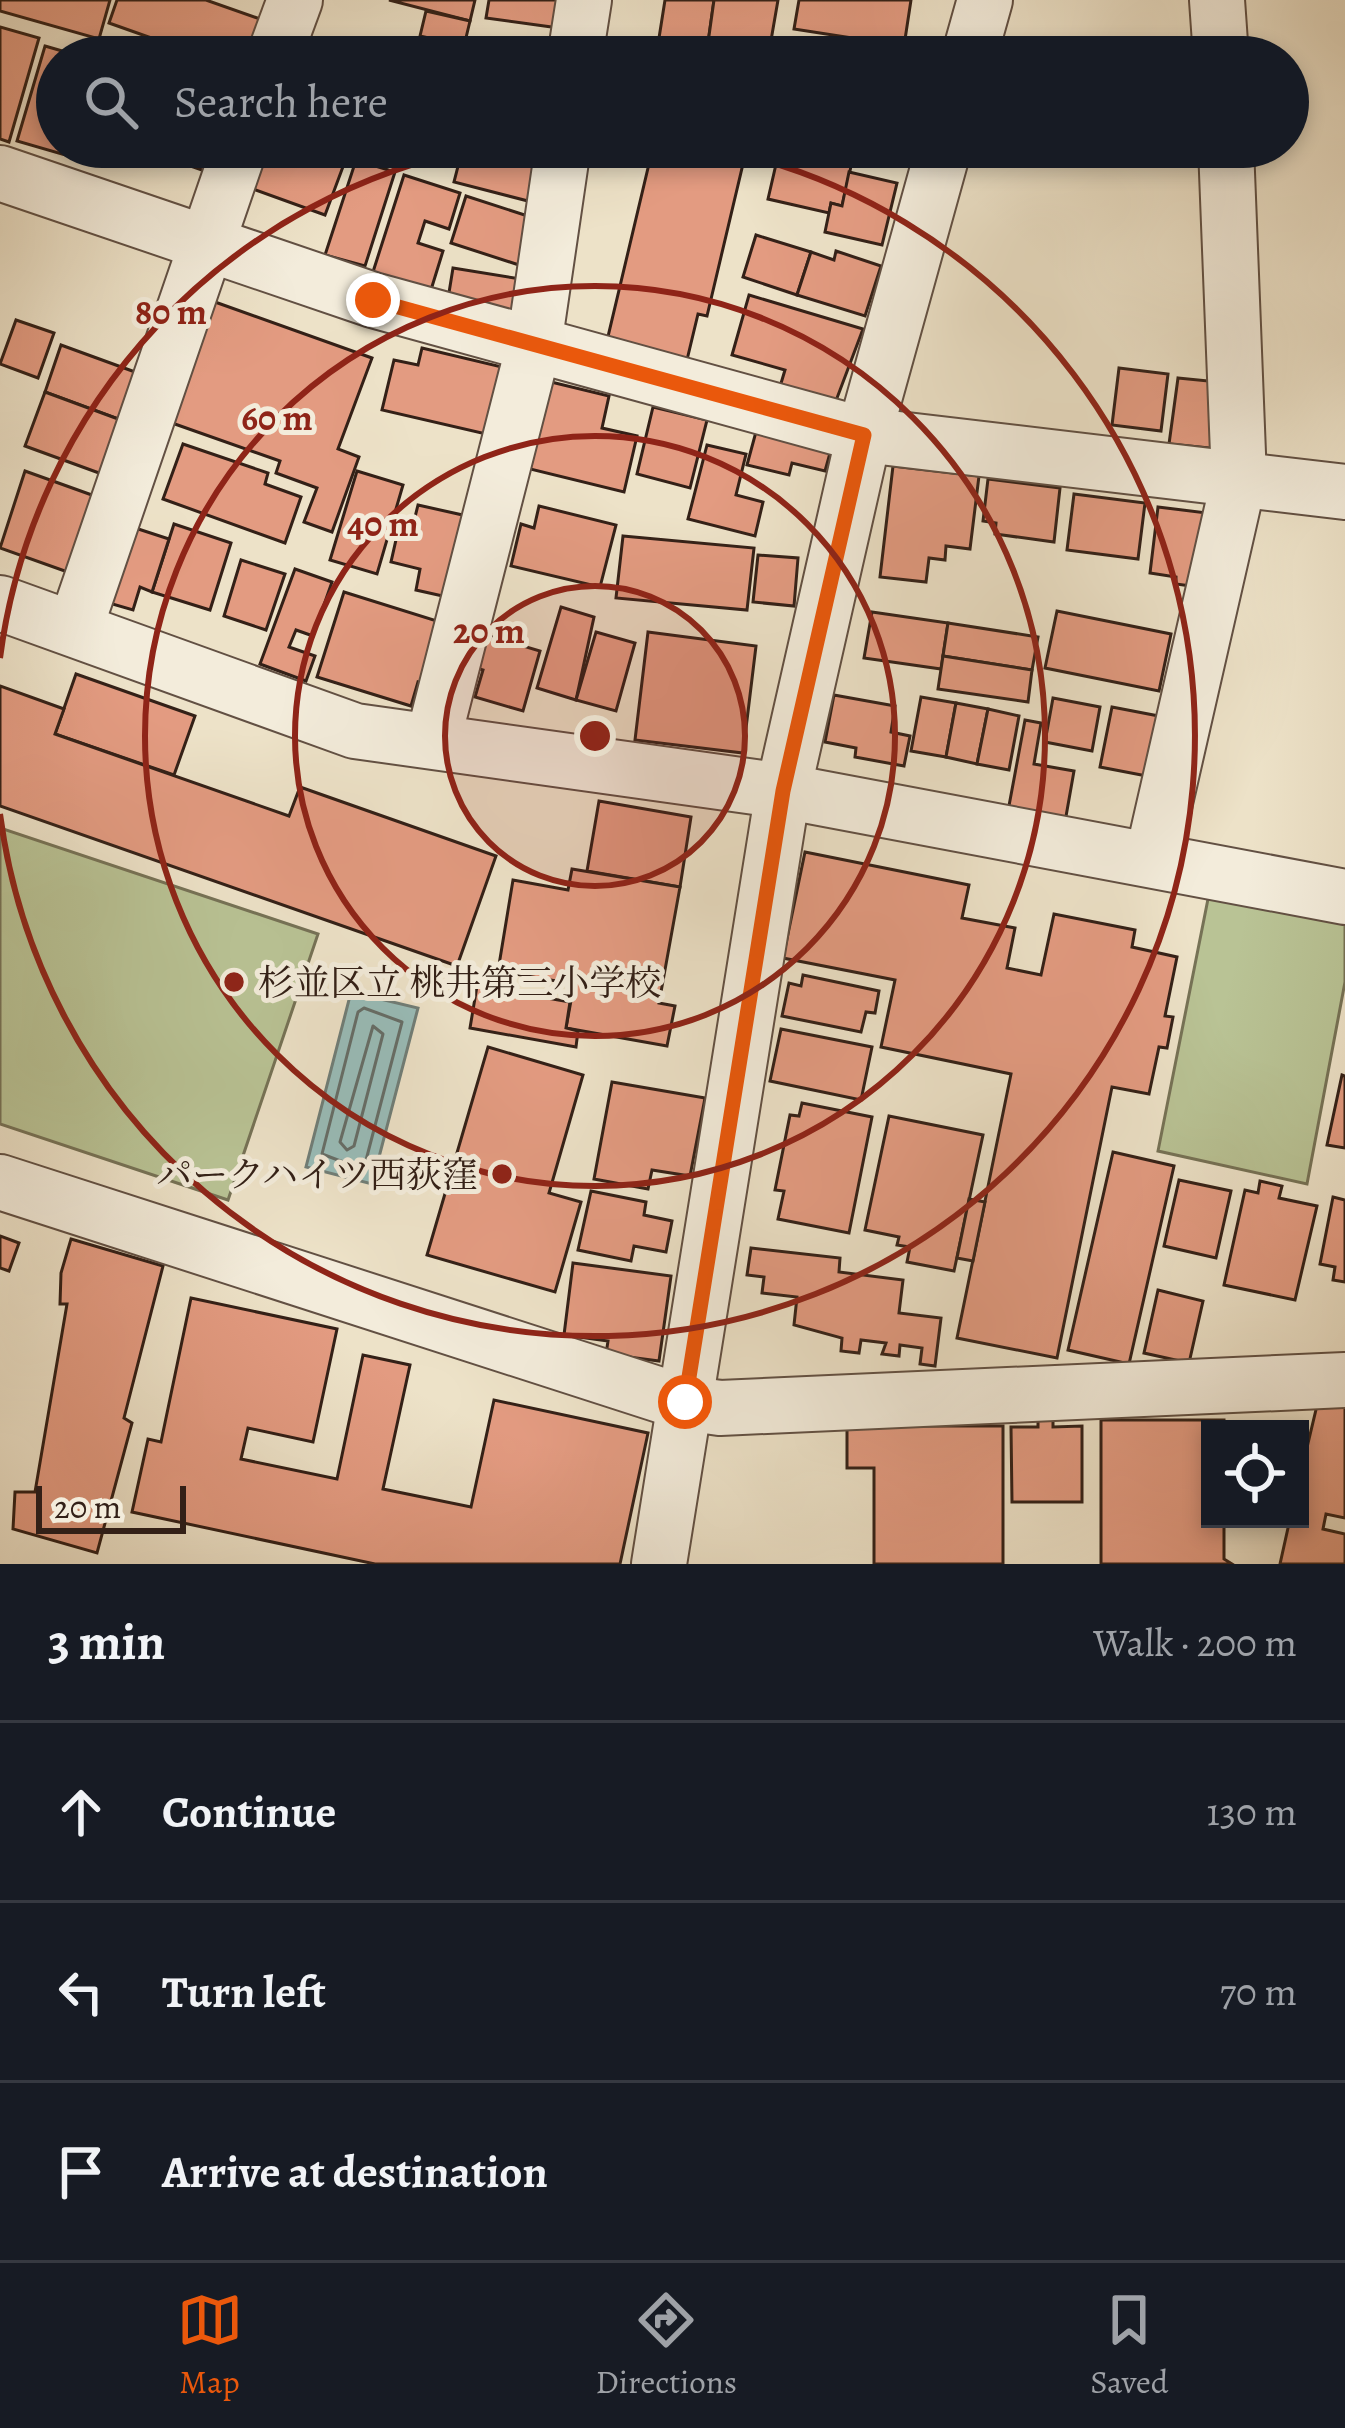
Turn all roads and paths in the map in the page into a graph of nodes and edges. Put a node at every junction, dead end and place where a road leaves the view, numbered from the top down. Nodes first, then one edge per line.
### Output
1 (295, 0) edge
2 (584, 0) edge
3 (985, 0) edge
4 (1217, 0) edge
5 (282, 36) edge
6 (578, 36) edge
7 (975, 36) edge
8 (1219, 36) edge
9 (233, 168) edge
10 (559, 168) edge
11 (938, 168) edge
12 (1227, 168) edge
13 (0, 173) edge
14 (209, 244) junction
15 (534, 345) junction
16 (864, 435) junction
17 (1239, 479) junction
18 (1345, 492) edge
19 (0, 603) edge
20 (75, 628) junction
21 (433, 740) junction
22 (783, 791) junction
23 (1152, 859) junction
24 (1345, 897) edge
25 (0, 1182) edge
26 (1345, 1380) edge
27 (685, 1402) junction
28 (659, 1564) edge

1 - 5 street
2 - 6 street
3 - 7 street
4 - 8 street
9 - 14 street
10 - 15 street
11 - 16 street
12 - 17 street
13 - 14 street
14 - 15 street
14 - 20 street
15 - 16 street
15 - 21 street
16 - 17 street
16 - 22 street
17 - 18 street
17 - 23 street
19 - 20 street
20 - 21 street
21 - 22 street
22 - 23 street
22 - 27 street
23 - 24 street
25 - 27 street
26 - 27 street
27 - 28 street

